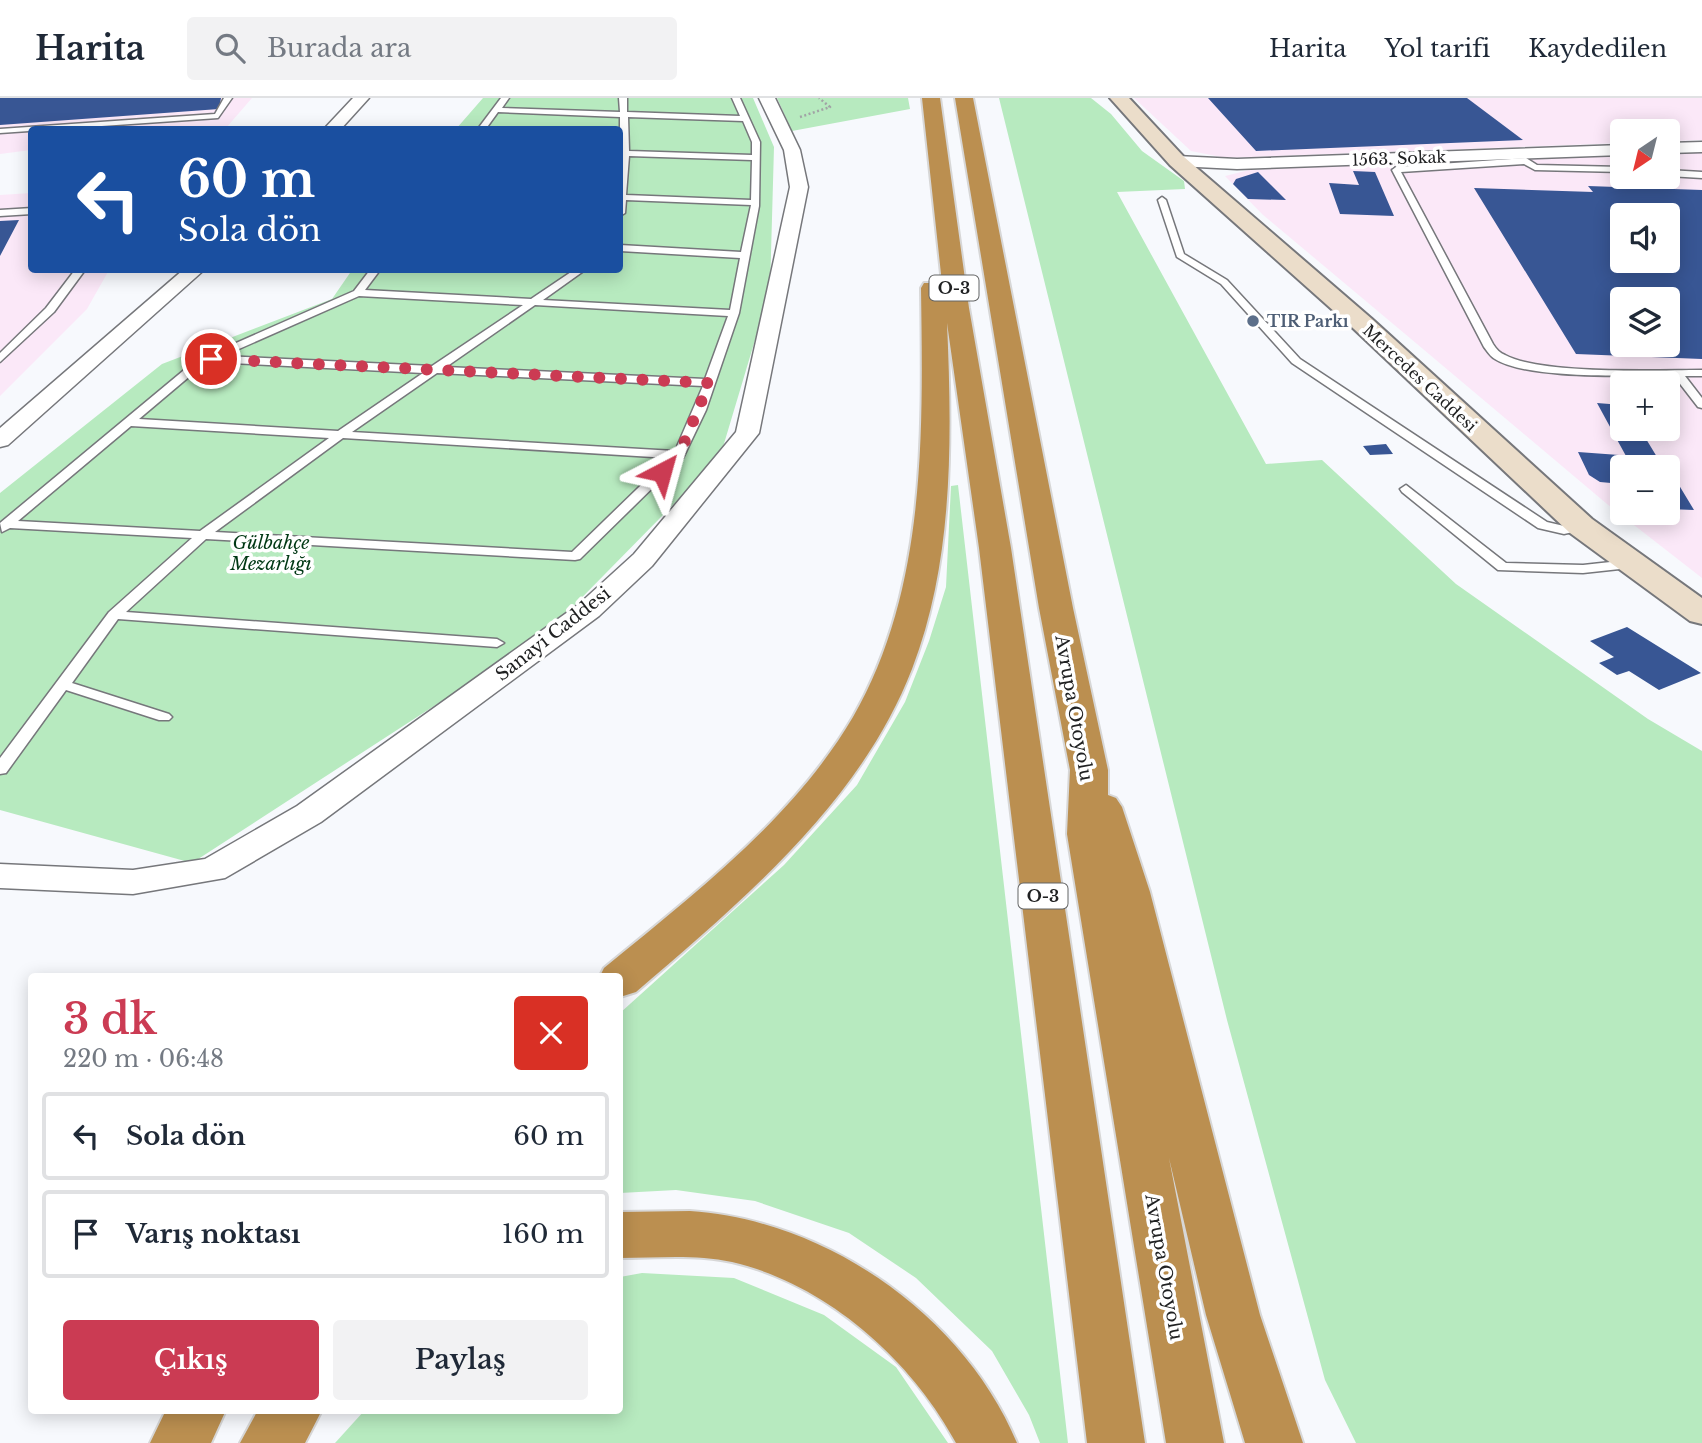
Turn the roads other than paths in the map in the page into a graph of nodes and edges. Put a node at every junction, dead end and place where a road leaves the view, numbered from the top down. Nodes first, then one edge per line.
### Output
1 (228, 98) edge
2 (361, 98) edge
3 (505, 98) edge
4 (622, 98) edge
5 (736, 98) edge
6 (767, 98) edge
7 (931, 98) edge
8 (964, 98) edge
9 (1119, 98) edge
10 (496, 110) junction
11 (622, 115) junction
12 (747, 119) junction
13 (73, 126) edge
14 (335, 126) edge
15 (484, 126) edge
16 (622, 126) edge
17 (28, 129) edge
18 (0, 131) edge
19 (1702, 147) edge
20 (1680, 148) edge
21 (1610, 150) edge
22 (623, 153) edge
23 (756, 158) junction
24 (1177, 161) junction
25 (1610, 170) edge
26 (1680, 174) edge
27 (1702, 175) edge
28 (623, 197) edge
29 (1161, 200) dead end
30 (755, 203) junction
31 (28, 211) edge
32 (0, 213) edge
33 (947, 226) junction
34 (623, 248) edge
35 (746, 255) junction
36 (78, 273) edge
37 (191, 273) edge
38 (373, 273) edge
39 (576, 273) edge
40 (358, 293) junction
41 (531, 303) junction
42 (734, 313) junction
43 (0, 359) edge
44 (211, 359) junction
45 (438, 369) junction
46 (1618, 371) edge
47 (1680, 373) edge
48 (1702, 373) edge
49 (1680, 378) edge
50 (709, 383) junction
51 (1702, 405) edge
52 (127, 422) junction
53 (341, 435) junction
54 (0, 440) edge
55 (679, 455) junction
56 (1406, 489) dead end
57 (1581, 526) junction
58 (3, 527) edge
59 (203, 535) junction
60 (1629, 564) junction
61 (1702, 614) edge
62 (114, 615) junction
63 (497, 643) dead end
64 (64, 685) junction
65 (164, 717) dead end
66 (0, 769) edge
67 (1089, 770) junction
68 (0, 876) edge
69 (623, 977) edge
70 (623, 1236) edge
71 (196, 1414) edge
72 (291, 1414) edge
73 (179, 1443) edge
74 (268, 1443) edge
75 (988, 1443) edge
76 (1116, 1443) edge
77 (1195, 1443) edge
78 (1274, 1443) edge

1 - 13 lane
2 - 14 street
3 - 10 lane
4 - 11 lane
5 - 12 lane
6 - 68 street, Sanayi Caddesi
7 - 33 highway, O-3
8 - 67 highway, Avrupa Otoyolu / O-3
9 - 24 street, Mercedes Caddesi
10 - 11 lane
10 - 15 lane
11 - 12 lane
11 - 16 lane
12 - 23 lane
17 - 18 lane
19 - 20 street
21 - 24 street, 1563. Sokak
22 - 23 lane
23 - 30 lane
24 - 57 street, Mercedes Caddesi
25 - 46 lane
26 - 27 lane
28 - 30 lane
29 - 57 lane
30 - 35 lane
31 - 32 lane
33 - 69 highway
33 - 76 highway, O-3
34 - 35 lane
35 - 42 lane
36 - 43 lane
37 - 54 street
38 - 40 lane
39 - 41 lane
40 - 41 lane
40 - 44 lane
41 - 42 lane
41 - 45 lane
42 - 50 lane
44 - 45 lane
44 - 52 lane
45 - 50 lane
45 - 53 lane
47 - 48 lane
49 - 51 lane
50 - 55 lane
52 - 53 lane
52 - 58 lane
53 - 55 lane
53 - 59 lane
55 - 59 lane
56 - 60 lane
57 - 60 street, Mercedes Caddesi
58 - 59 lane
59 - 62 lane
60 - 61 street, Mercedes Caddesi
62 - 63 lane
62 - 64 lane
64 - 65 lane
64 - 66 lane
67 - 77 highway, Avrupa Otoyolu / O-3
67 - 78 highway
70 - 75 highway
71 - 73 highway
72 - 74 highway

